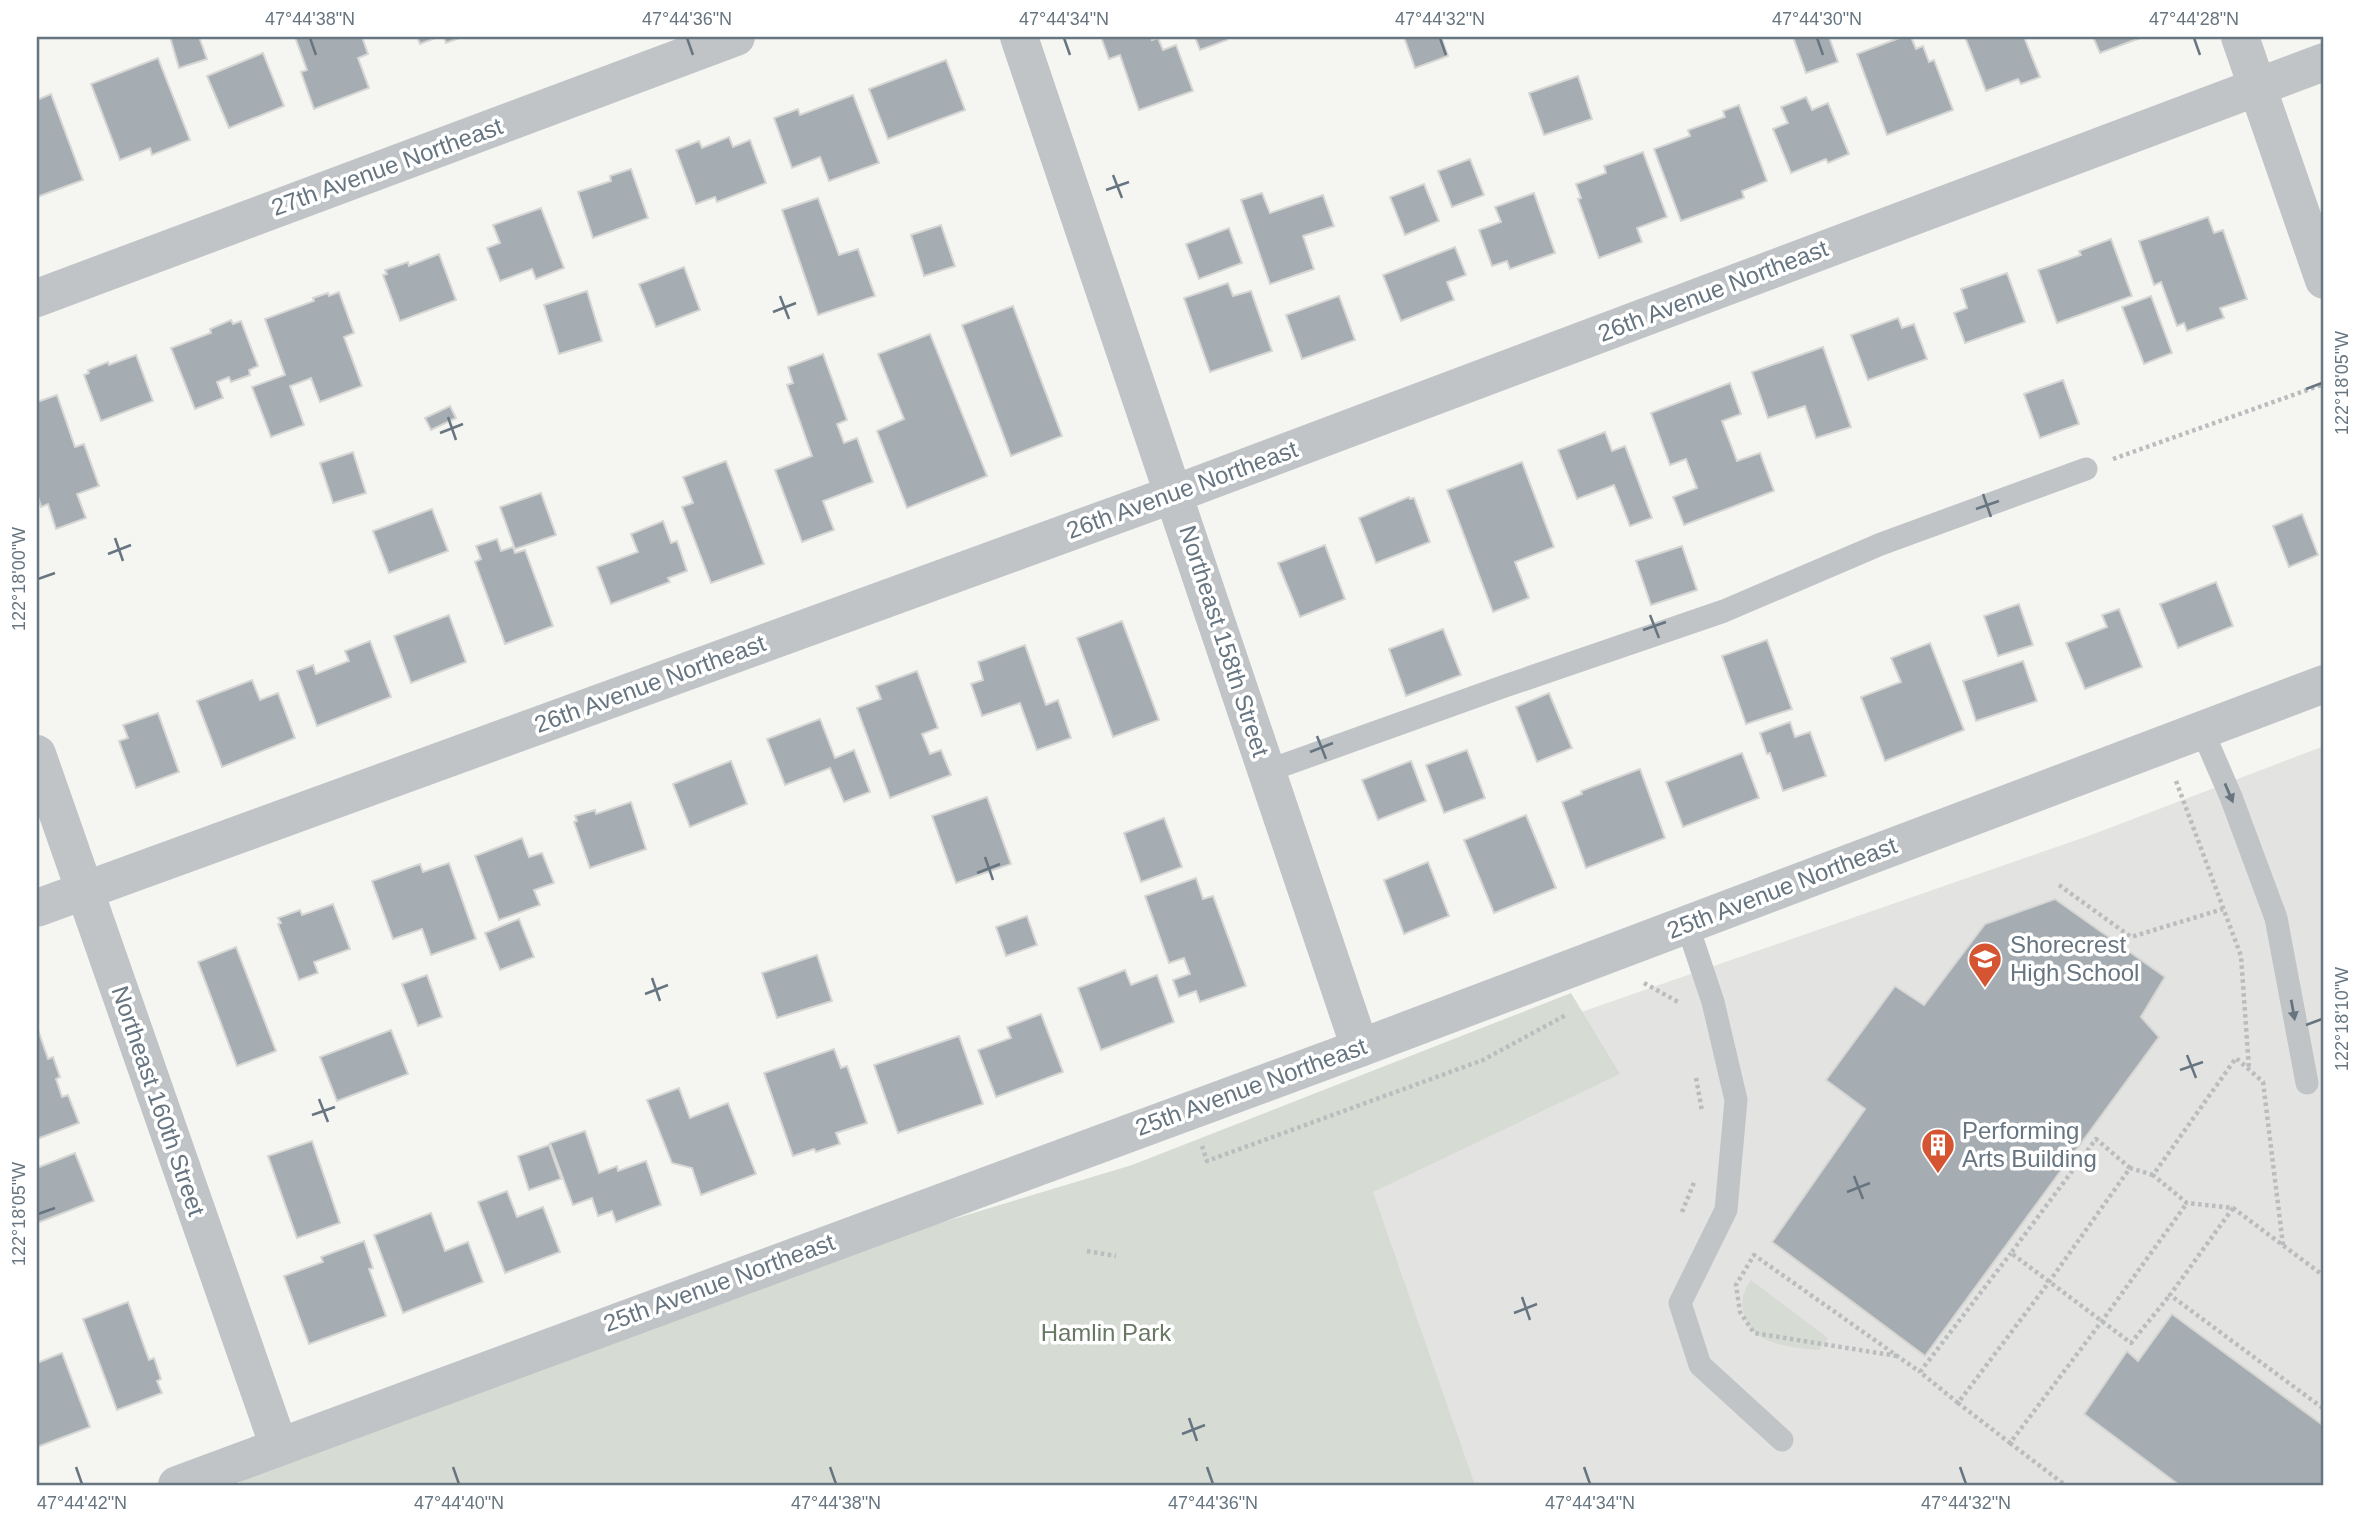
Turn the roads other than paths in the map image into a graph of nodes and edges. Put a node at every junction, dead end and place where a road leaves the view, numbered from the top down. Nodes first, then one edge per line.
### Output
1 (736, 37) edge
2 (1019, 37) edge
3 (2240, 37) edge
4 (2324, 62) edge
5 (2257, 87) junction
6 (2324, 280) edge
7 (37, 298) edge
8 (2086, 469) road end
9 (1174, 494) junction
10 (2324, 684) edge
11 (2202, 730) junction
12 (37, 754) edge
13 (1267, 771) junction
14 (85, 890) junction
15 (37, 908) edge
16 (1687, 924) junction
17 (1360, 1048) junction
18 (2307, 1083) dead end
19 (1782, 1440) dead end
20 (279, 1447) junction
21 (235, 1475) edge
22 (177, 1485) edge

1 - 7 street, 27th Avenue Northeast
2 - 9 street, Northeast 158th Street
3 - 5 street
4 - 5 street, 26th Avenue Northeast
5 - 6 street
5 - 9 street, 26th Avenue Northeast
8 - 13 lane
9 - 13 street, Northeast 158th Street
9 - 14 street, 26th Avenue Northeast
10 - 11 street, 25th Avenue Northeast
11 - 16 street, 25th Avenue Northeast
11 -> 18 lane
12 - 14 street, Northeast 160th Street
13 - 17 street, Northeast 158th Street
14 - 15 street, 26th Avenue Northeast
14 - 20 street, Northeast 160th Street
16 - 17 street, 25th Avenue Northeast
16 - 19 lane
17 - 20 street, 25th Avenue Northeast
20 - 21 street, 25th Avenue Northeast
21 - 22 street, 25th Avenue Northeast

